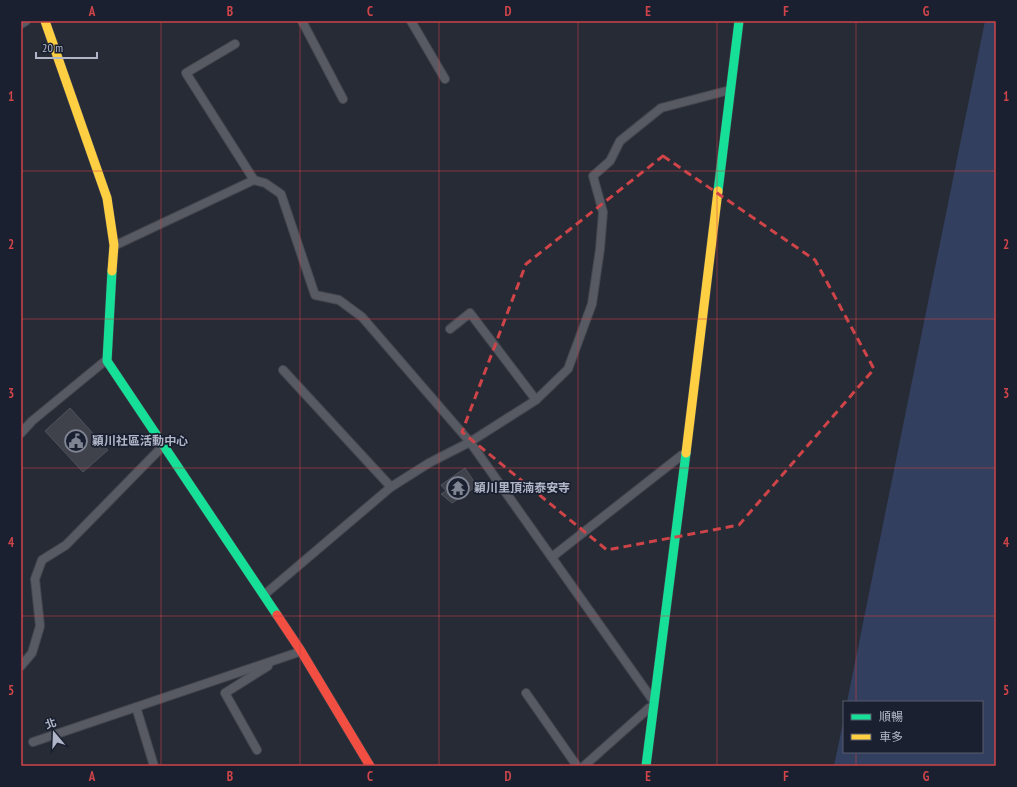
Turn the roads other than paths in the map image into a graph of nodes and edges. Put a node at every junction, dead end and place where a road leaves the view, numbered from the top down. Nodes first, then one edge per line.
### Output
1 (26, 21) edge
2 (45, 21) edge
3 (302, 21) edge
4 (411, 21) edge
5 (739, 21) edge
6 (21, 24) edge
7 (235, 44) dead end
8 (445, 79) dead end
9 (731, 90) junction
10 (343, 99) dead end
11 (254, 180) junction
12 (114, 245) junction
13 (450, 329) dead end
14 (107, 359) junction
15 (283, 370) dead end
16 (536, 400) junction
17 (21, 433) edge
18 (470, 442) junction
19 (164, 445) junction
20 (686, 451) junction
21 (391, 487) junction
22 (552, 557) junction
23 (264, 595) junction
24 (300, 651) junction
25 (280, 658) junction
26 (21, 666) edge
27 (526, 693) dead end
28 (655, 703) junction
29 (136, 707) junction
30 (33, 742) dead end
31 (257, 750) dead end
32 (154, 766) edge
33 (370, 766) edge
34 (577, 766) edge
35 (584, 766) edge
36 (646, 766) edge

1 - 6 lane
2 - 12 street
3 - 10 lane
4 - 8 lane
5 - 9 street
7 - 11 lane
9 - 16 lane
9 - 20 street
11 - 12 lane
11 - 18 lane
12 - 14 street
13 - 16 lane
14 - 17 lane
14 - 19 street
15 - 21 lane
16 - 18 lane
18 - 21 lane
18 - 22 lane
19 - 23 street
19 - 26 lane
20 - 22 lane
20 - 28 street
21 - 23 lane
22 - 28 lane
23 - 24 street
24 - 25 lane
24 - 33 street
25 - 29 lane
25 - 31 lane
27 - 34 lane
28 - 35 lane
28 - 36 street
29 - 30 lane
29 - 32 lane

